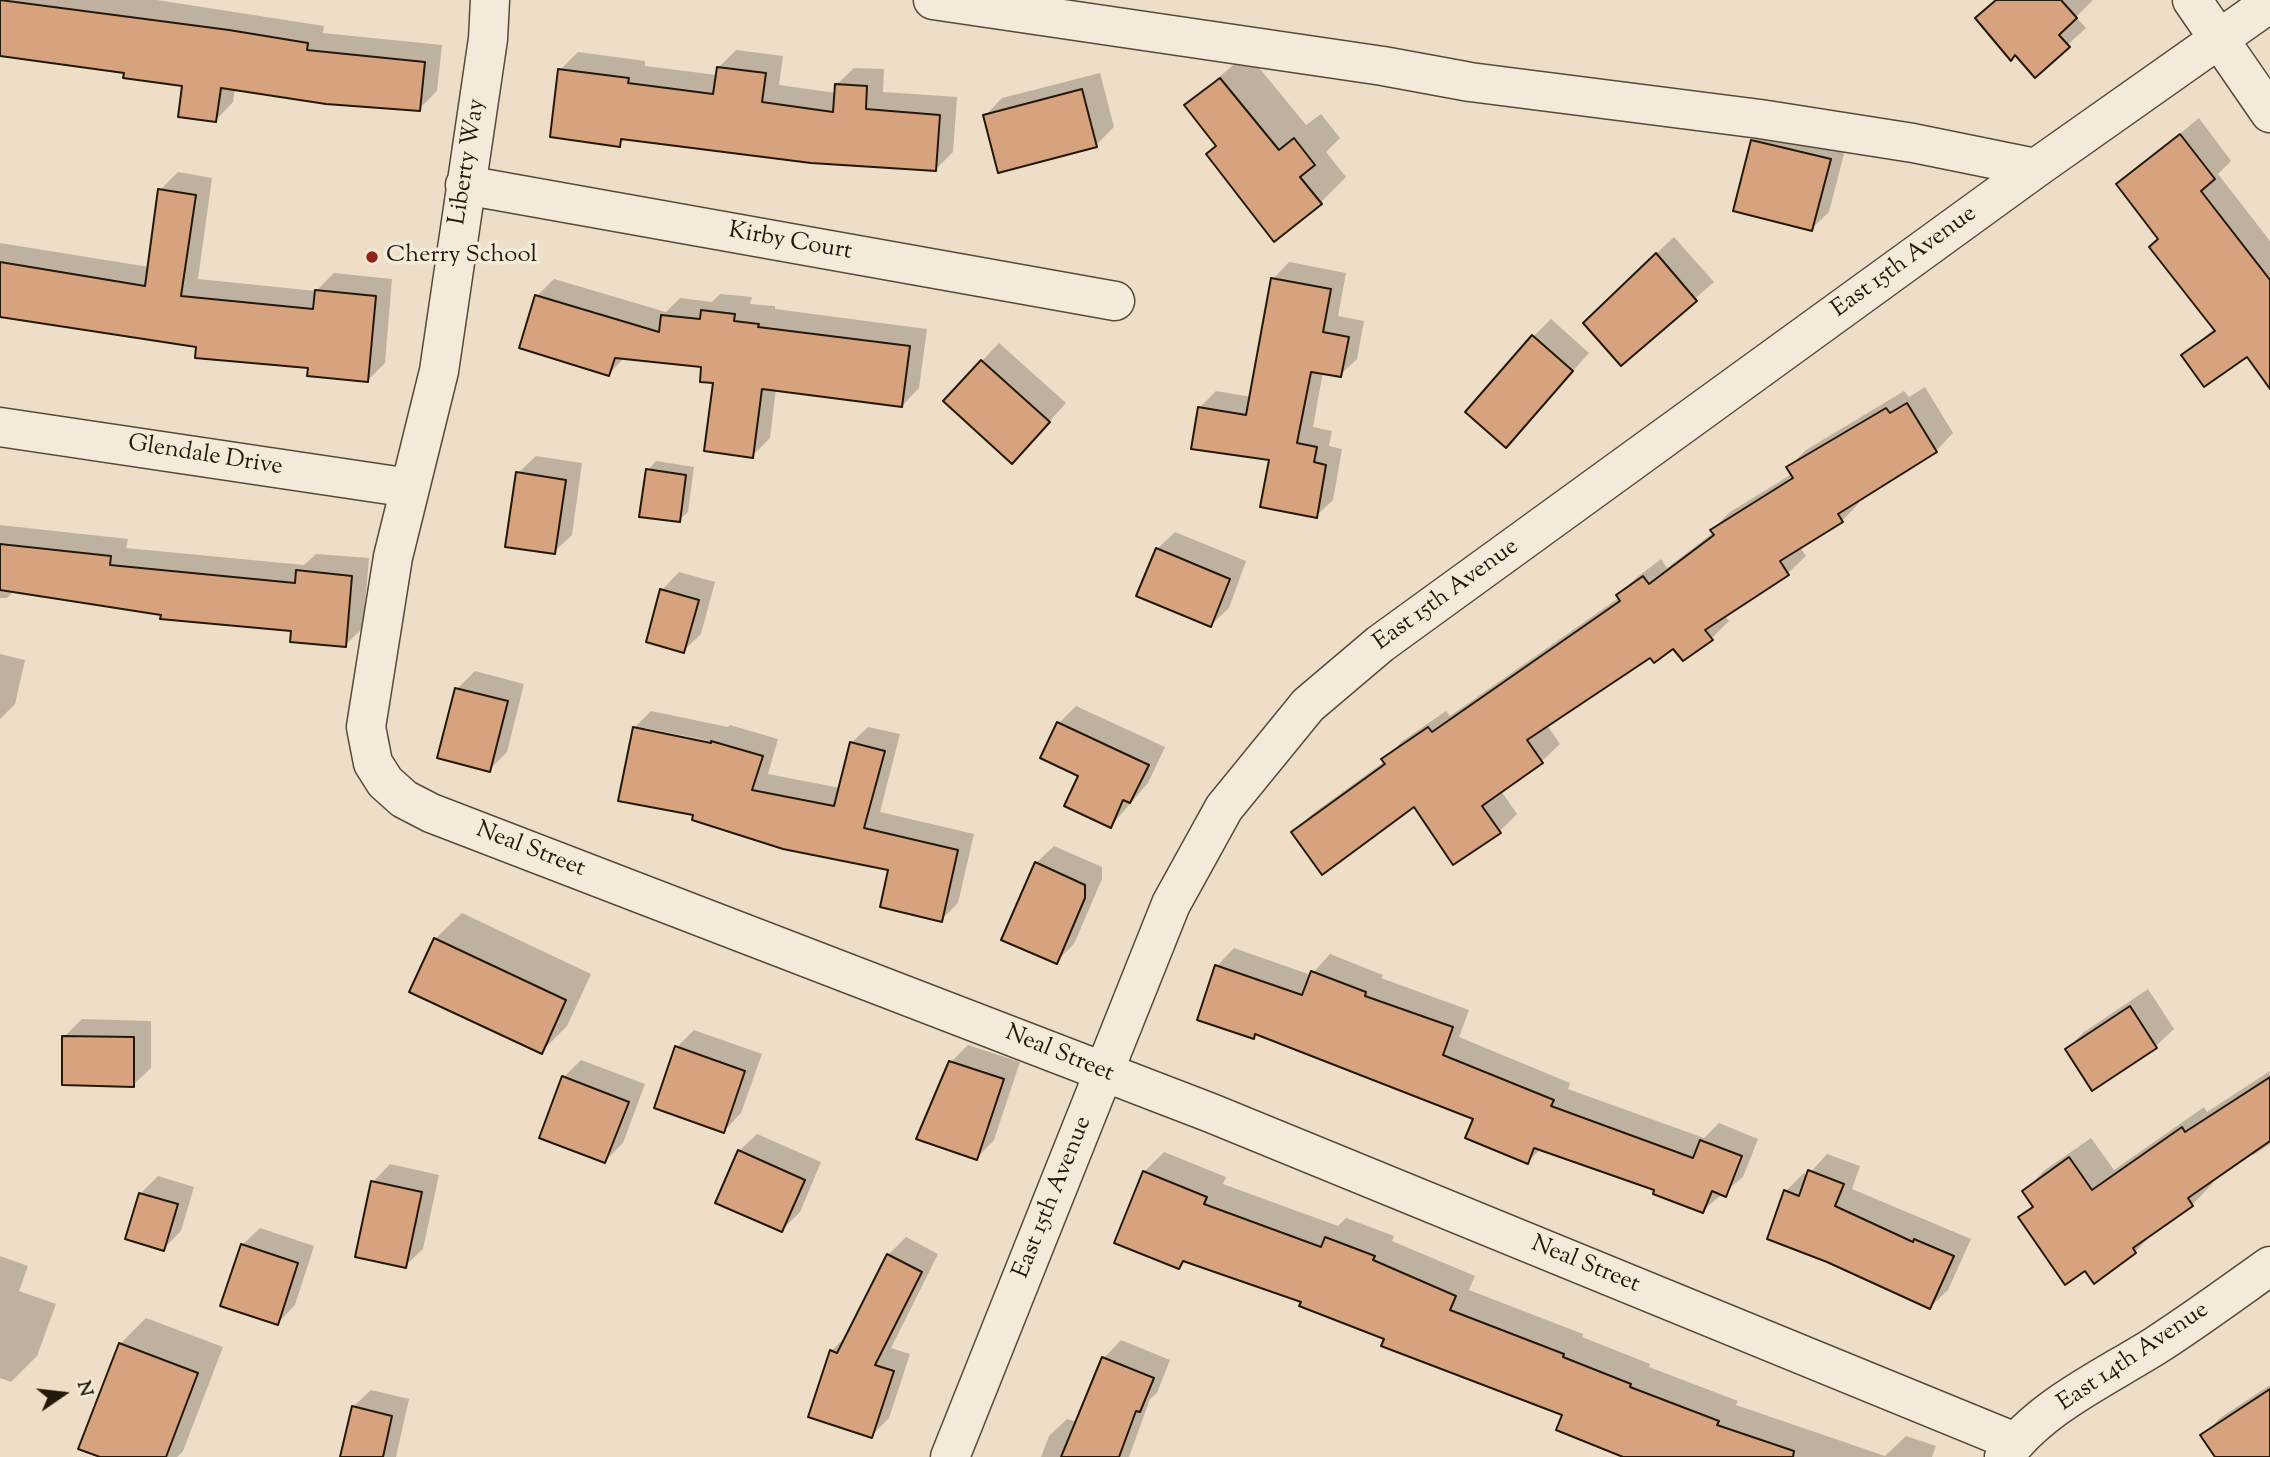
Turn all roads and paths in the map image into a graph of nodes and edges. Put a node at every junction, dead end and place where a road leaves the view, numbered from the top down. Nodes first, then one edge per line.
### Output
1 (490, 0) edge
2 (933, 0) edge
3 (2192, 0) edge
4 (2270, 3) edge
5 (2218, 41) junction
6 (2270, 113) edge
7 (2036, 168) junction
8 (465, 185) junction
9 (1115, 301) dead end
10 (0, 427) edge
11 (410, 488) junction
12 (1104, 1074) junction
13 (2270, 1266) edge
14 (2010, 1450) edge
15 (950, 1457) edge

1 - 8 street, Liberty Way
2 - 7 street
3 - 5 street
4 - 5 street, East 15th Avenue
5 - 6 street
5 - 7 street, East 15th Avenue
7 - 12 street, East 15th Avenue
8 - 9 street, Kirby Court
8 - 11 street, Liberty Way
10 - 11 street, Glendale Drive
11 - 12 street, Neal Street
12 - 14 street, Neal Street
12 - 15 street, East 15th Avenue
13 - 14 street, East 14th Avenue

